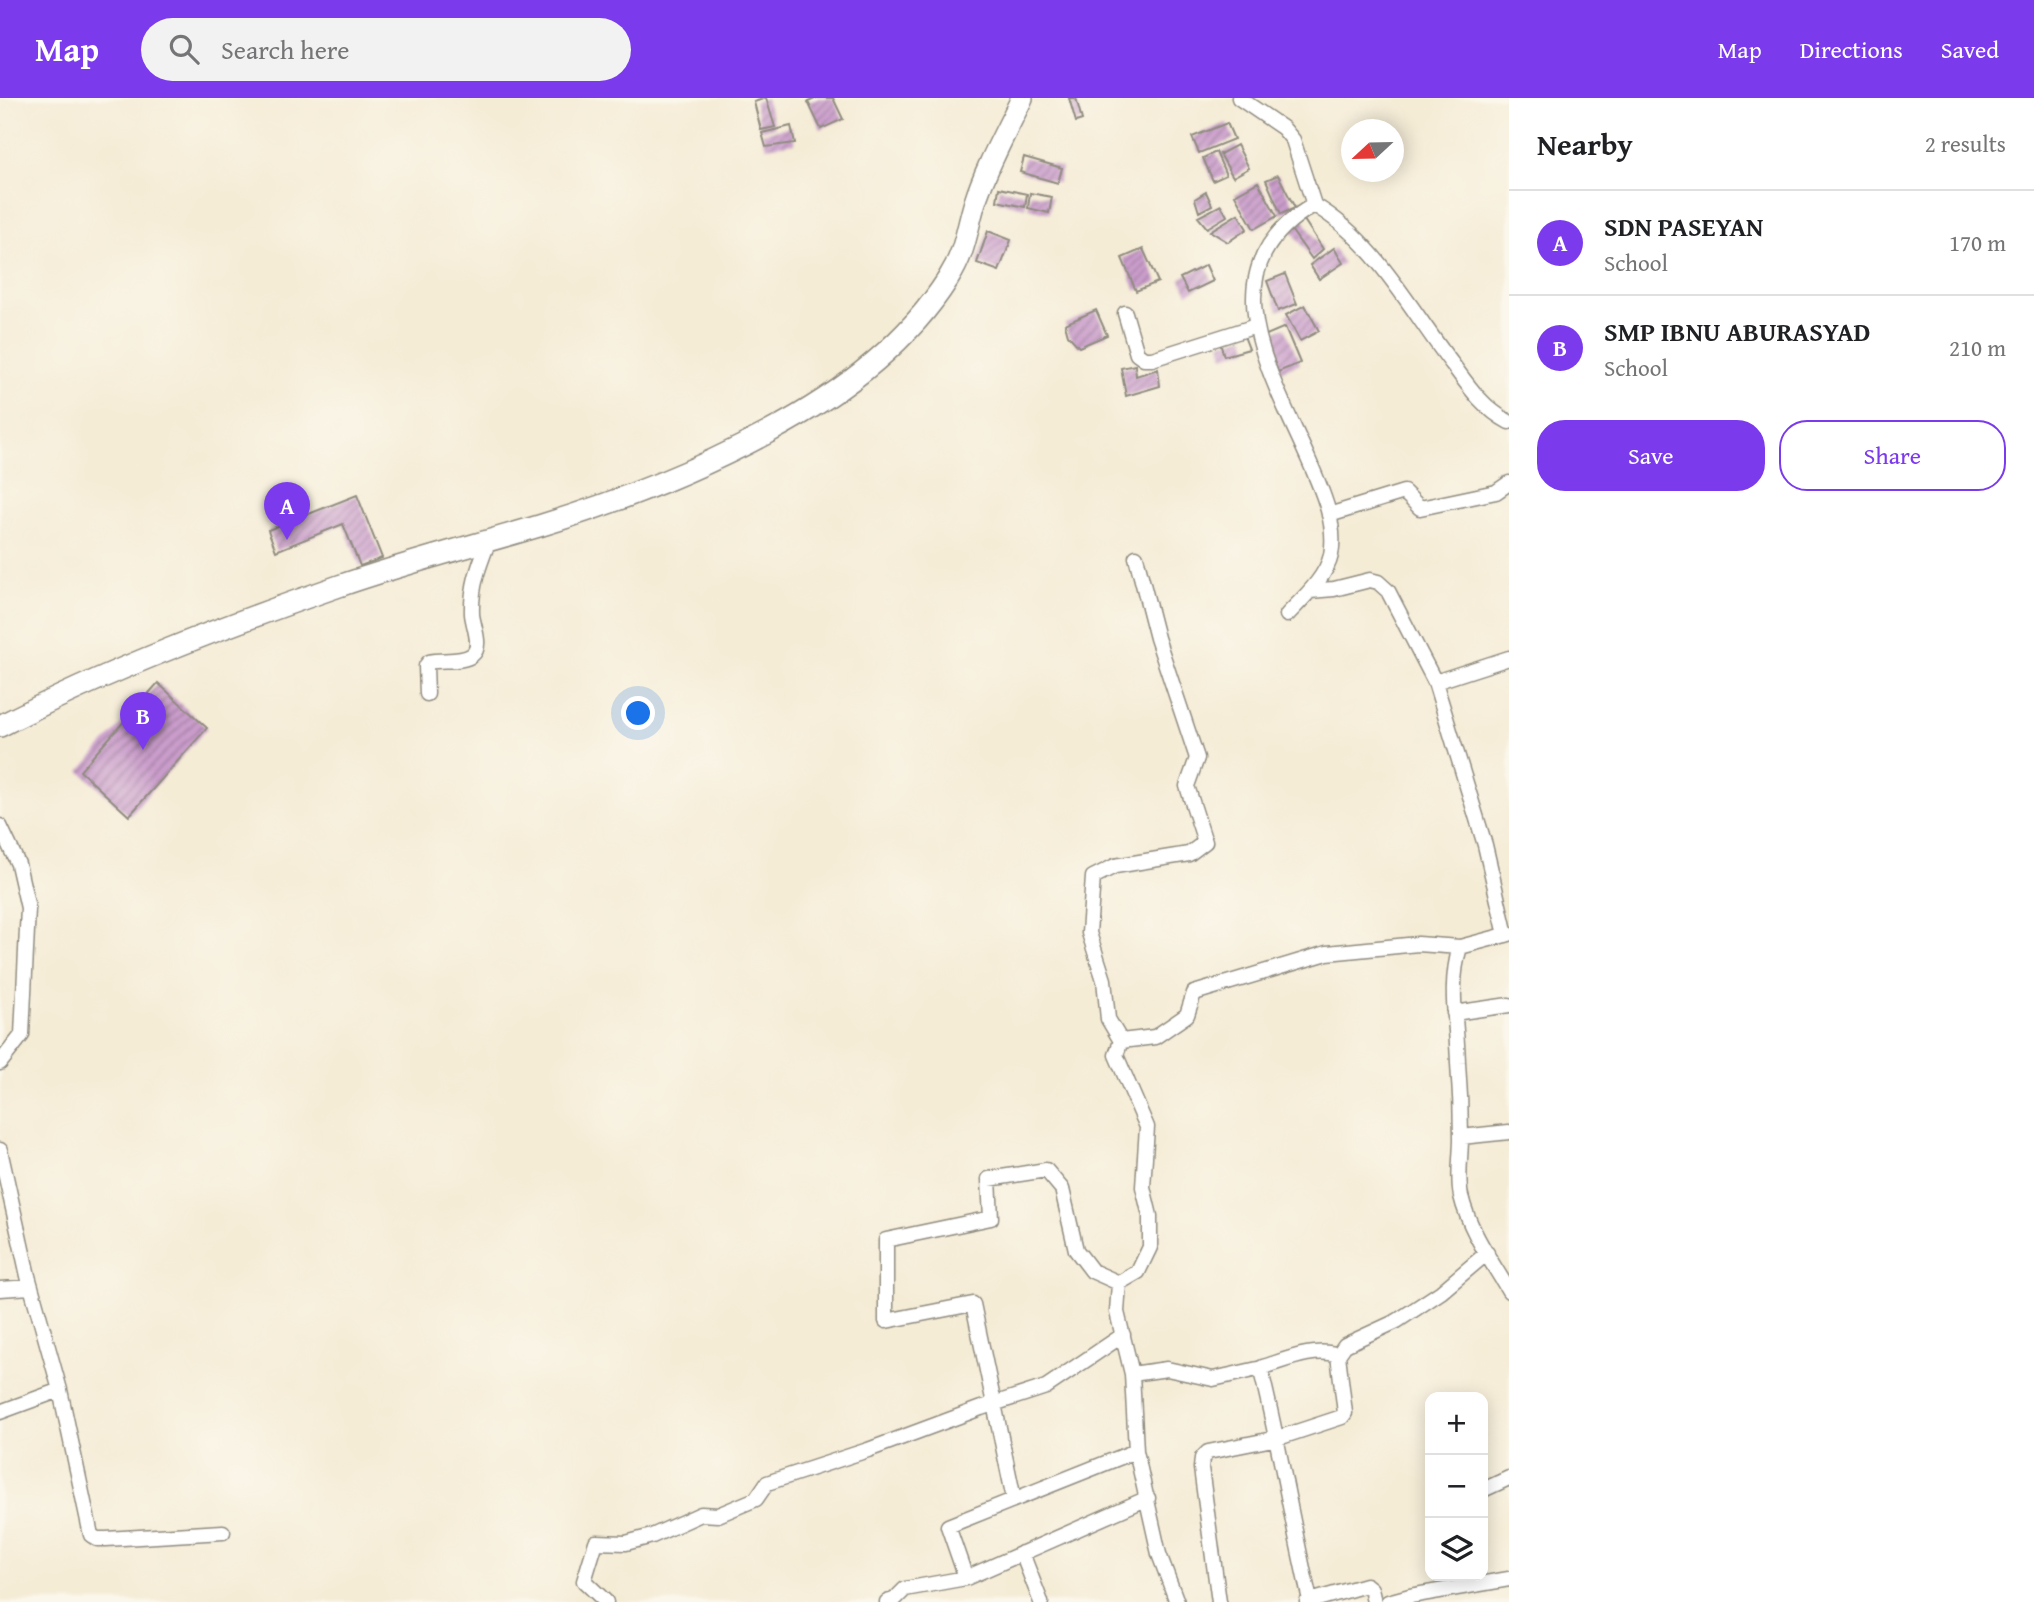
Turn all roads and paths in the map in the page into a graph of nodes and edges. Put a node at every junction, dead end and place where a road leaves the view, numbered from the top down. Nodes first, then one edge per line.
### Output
1 (1021, 98) edge
2 (1241, 98) edge
3 (1314, 205) junction
4 (1125, 313) dead end
5 (1256, 326) junction
6 (1509, 422) edge
7 (1509, 483) edge
8 (1329, 515) junction
9 (489, 540) junction
10 (1136, 557) dead end
11 (1310, 591) junction
12 (1287, 615) dead end
13 (1509, 657) edge
14 (1434, 682) junction
15 (427, 694) dead end
16 (0, 726) edge
17 (0, 827) edge
18 (1508, 934) edge
19 (1460, 947) junction
20 (1509, 1005) edge
21 (1454, 1013) junction
22 (1121, 1041) junction
23 (0, 1063) edge
24 (1509, 1132) edge
25 (1461, 1137) junction
26 (0, 1150) edge
27 (1487, 1253) junction
28 (1119, 1283) junction
29 (31, 1287) junction
30 (0, 1289) edge
31 (1509, 1292) edge
32 (1123, 1335) junction
33 (1338, 1355) junction
34 (1262, 1368) junction
35 (1132, 1374) junction
36 (60, 1390) junction
37 (993, 1404) junction
38 (0, 1412) edge
39 (1278, 1438) junction
40 (1136, 1451) junction
41 (1509, 1478) edge
42 (1488, 1488) edge
43 (1147, 1498) junction
44 (1014, 1499) junction
45 (223, 1532) dead end
46 (1022, 1553) junction
47 (966, 1578) junction
48 (1509, 1579) edge
49 (1309, 1601) edge
50 (606, 1602) edge
51 (887, 1602) edge
52 (1041, 1602) edge
53 (1177, 1602) edge
54 (1219, 1602) edge
55 (1374, 1602) edge
56 (1388, 1602) edge

1 - 9 street
2 - 3 street
3 - 5 street
3 - 6 street
4 - 5 street
5 - 8 street
7 - 8 street
8 - 11 street
9 - 15 street
9 - 16 street
10 - 22 street
11 - 12 street
11 - 14 street
13 - 14 street
14 - 18 street
17 - 23 street
18 - 19 street
19 - 21 street
19 - 22 street
20 - 21 street
21 - 25 street
22 - 28 street
24 - 25 street
25 - 27 street
26 - 29 street
27 - 31 street
27 - 33 street
28 - 32 street
28 - 37 street
29 - 30 street
29 - 36 street
32 - 35 street
32 - 37 street
33 - 34 street
33 - 39 street
34 - 35 street
34 - 39 street
35 - 40 street
36 - 38 street
36 - 45 street
37 - 44 street
37 - 50 street
39 - 49 street
39 - 54 street
40 - 43 street
40 - 44 street
41 - 42 street
43 - 46 street
43 - 53 street
44 - 47 street
46 - 47 street
46 - 52 street
47 - 51 street
48 - 56 street
49 - 55 street

